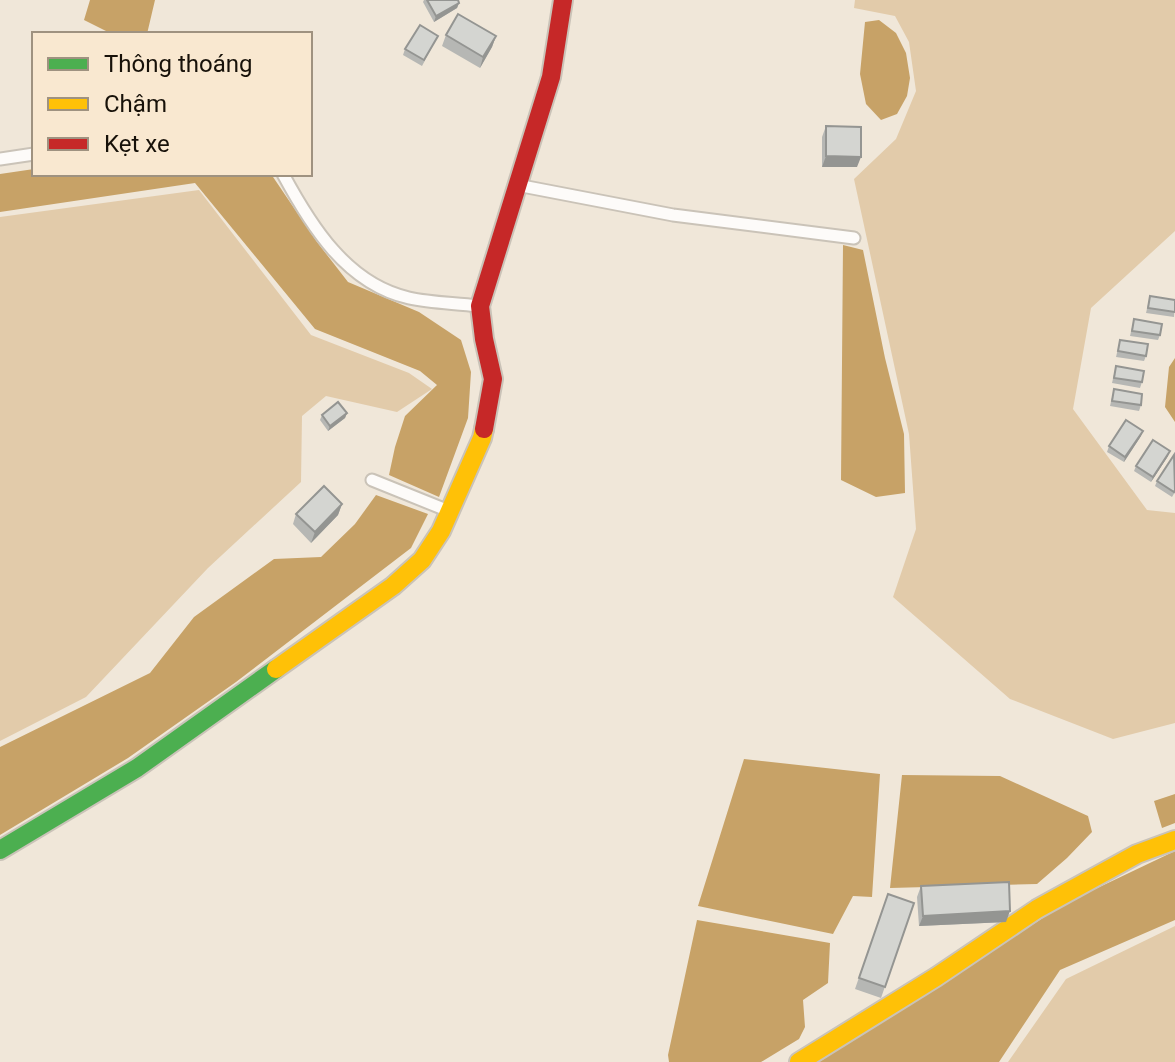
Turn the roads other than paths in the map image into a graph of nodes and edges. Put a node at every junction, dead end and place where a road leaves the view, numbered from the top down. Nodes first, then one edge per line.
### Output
1 (563, 0) edge
2 (32, 154) edge
3 (0, 159) edge
4 (284, 176) edge
5 (518, 185) junction
6 (854, 238) dead end
7 (480, 306) junction
8 (372, 480) dead end
9 (449, 511) junction
10 (1175, 840) edge
11 (0, 850) edge
12 (799, 1062) edge

1 - 5 street
2 - 3 lane
4 - 7 lane
5 - 6 lane
5 - 7 street
7 - 9 street
8 - 9 lane
9 - 11 street
10 - 12 street

